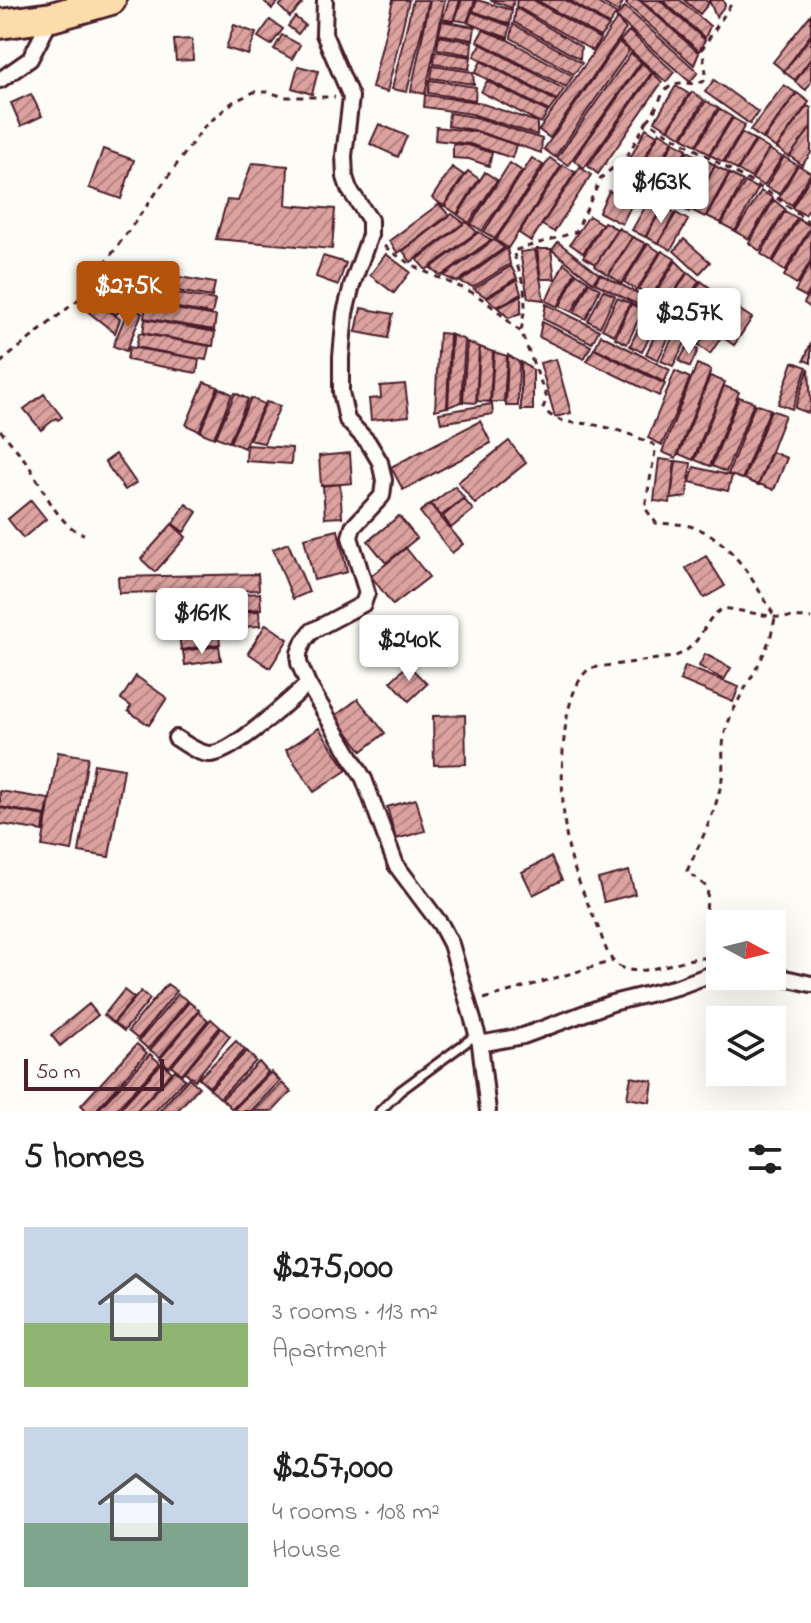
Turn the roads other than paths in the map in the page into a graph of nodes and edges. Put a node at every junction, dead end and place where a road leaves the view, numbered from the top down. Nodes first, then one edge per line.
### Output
1 (111, 0) edge
2 (325, 0) edge
3 (52, 17) junction
4 (0, 24) edge
5 (0, 80) edge
6 (308, 684) junction
7 (176, 738) dead end
8 (706, 976) edge
9 (786, 978) edge
10 (811, 984) edge
11 (479, 1039) junction
12 (380, 1111) edge
13 (488, 1111) edge

1 - 3 highway
2 - 6 street
3 - 4 highway
3 - 5 street
6 - 7 street
6 - 11 street
8 - 11 street
9 - 10 street
11 - 12 lane
11 - 13 street

